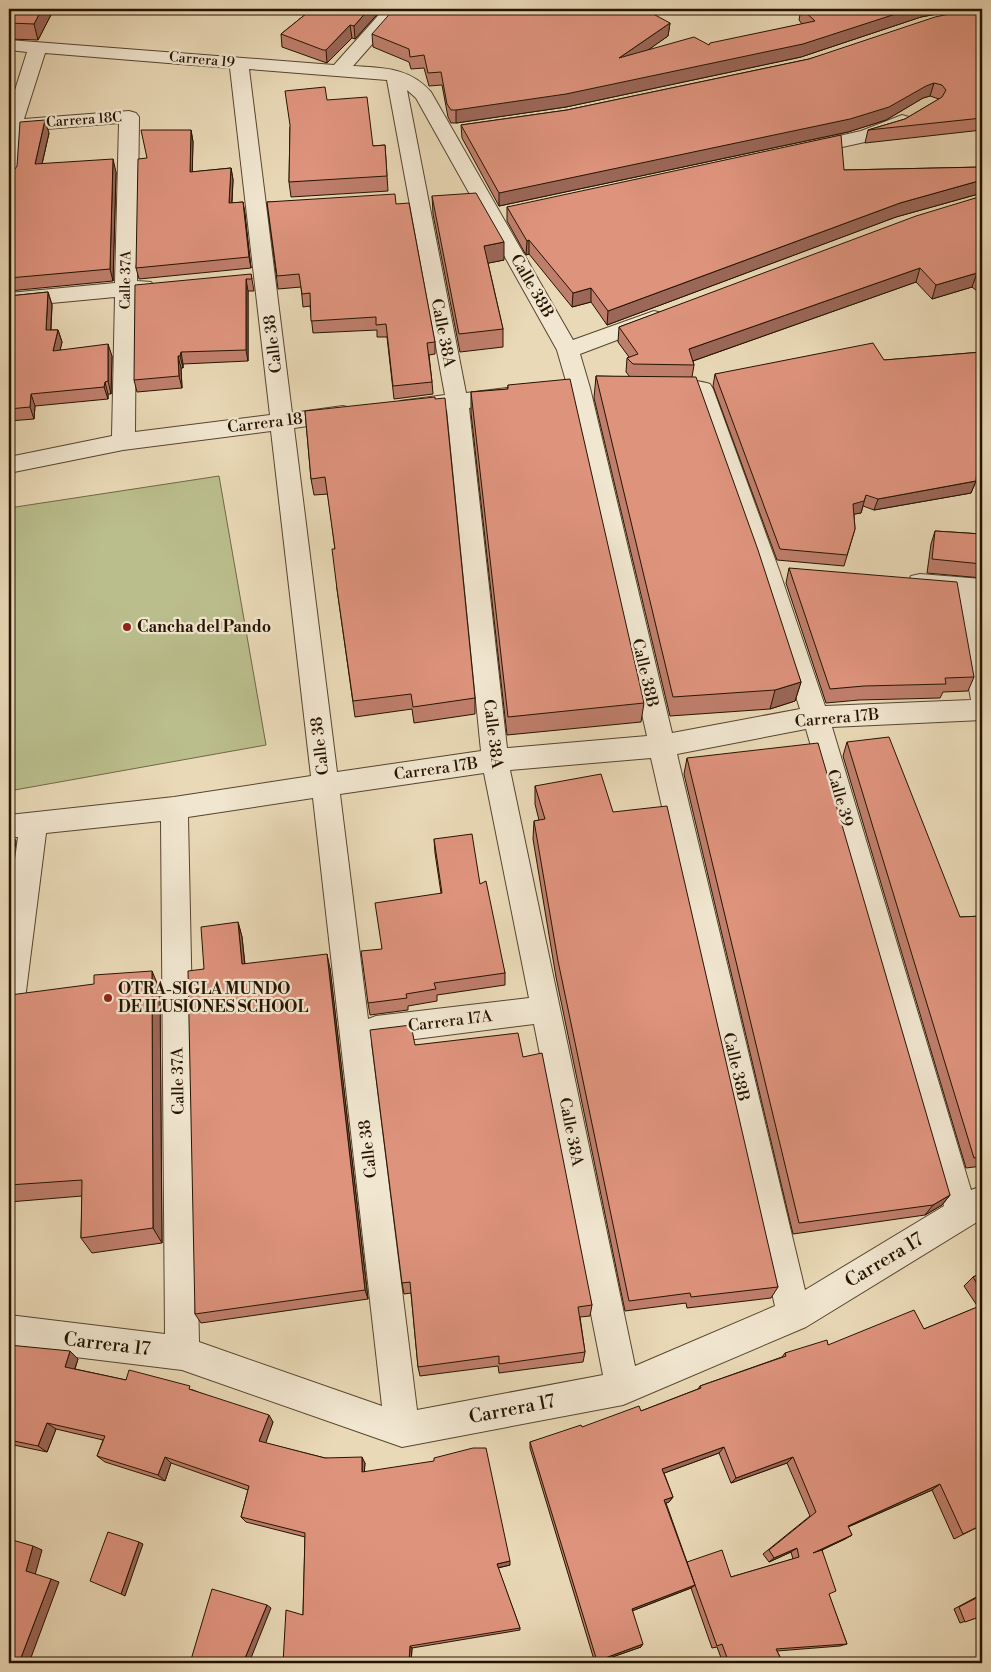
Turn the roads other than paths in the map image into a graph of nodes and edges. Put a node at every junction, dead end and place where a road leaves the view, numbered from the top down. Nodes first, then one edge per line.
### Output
1 (394, 9) edge
2 (9, 45) edge
3 (38, 47) junction
4 (239, 63) junction
5 (338, 71) junction
6 (395, 75) junction
7 (916, 113) edge
8 (129, 117) joint
9 (11, 126) edge
10 (784, 153) edge
11 (9, 179) edge
12 (166, 285) edge
13 (126, 289) junction
14 (9, 300) edge
15 (670, 312) edge
16 (568, 350) junction
17 (645, 388) edge
18 (532, 393) edge
19 (457, 402) junction
20 (389, 409) edge
21 (360, 412) edge
22 (282, 421) junction
23 (124, 442) junction
24 (9, 465) edge
25 (895, 581) edge
26 (973, 587) edge
27 (982, 696) edge
28 (982, 710) edge
29 (816, 717) junction
30 (662, 746) junction
31 (495, 760) junction
32 (325, 784) junction
33 (174, 808) junction
34 (21, 824) edge
35 (9, 1007) edge
36 (546, 1009) junction
37 (354, 1032) junction
38 (972, 1207) edge
39 (794, 1315) junction
40 (9, 1332) edge
41 (182, 1353) junction
42 (623, 1388) junction
43 (402, 1430) junction

1 - 5 street
2 - 3 street, Carrera 19
3 - 4 street, Carrera 19
3 - 9 street
4 - 5 street, Carrera 19
4 - 22 street, Calle 38
5 - 6 street, Carrera 19
6 - 16 street, Calle 38B
6 - 19 street, Calle 38A
7 - 10 street
8 - 9 street, Carrera 18C
8 - 13 street, Calle 37A
9 - 11 street
12 - 13 street
13 - 14 street
13 - 23 street, Calle 37A
15 - 16 street
16 - 30 street, Calle 38B
17 - 29 street, Calle 39
18 - 19 street
19 - 20 street
19 - 31 street, Calle 38A
21 - 22 street, Carrera 18
22 - 23 street, Carrera 18
22 - 32 street, Calle 38
23 - 24 street, Carrera 18
25 - 26 street
26 - 27 street
28 - 29 street, Carrera 17B
29 - 30 street, Carrera 17B
29 - 38 street, Calle 39
30 - 31 street, Carrera 17B
30 - 39 street, Calle 38B
31 - 32 street, Carrera 17B
31 - 36 street, Calle 38A
32 - 33 street, Carrera 17B
32 - 37 street, Calle 38
33 - 34 street, Carrera 17B
33 - 41 street, Calle 37A
34 - 35 street
36 - 37 street, Carrera 17A
36 - 42 street, Calle 38A
37 - 43 street, Calle 38
38 - 39 street, Carrera 17
39 - 42 street, Carrera 17
40 - 41 street, Carrera 17
41 - 43 street, Carrera 17
42 - 43 street, Carrera 17

